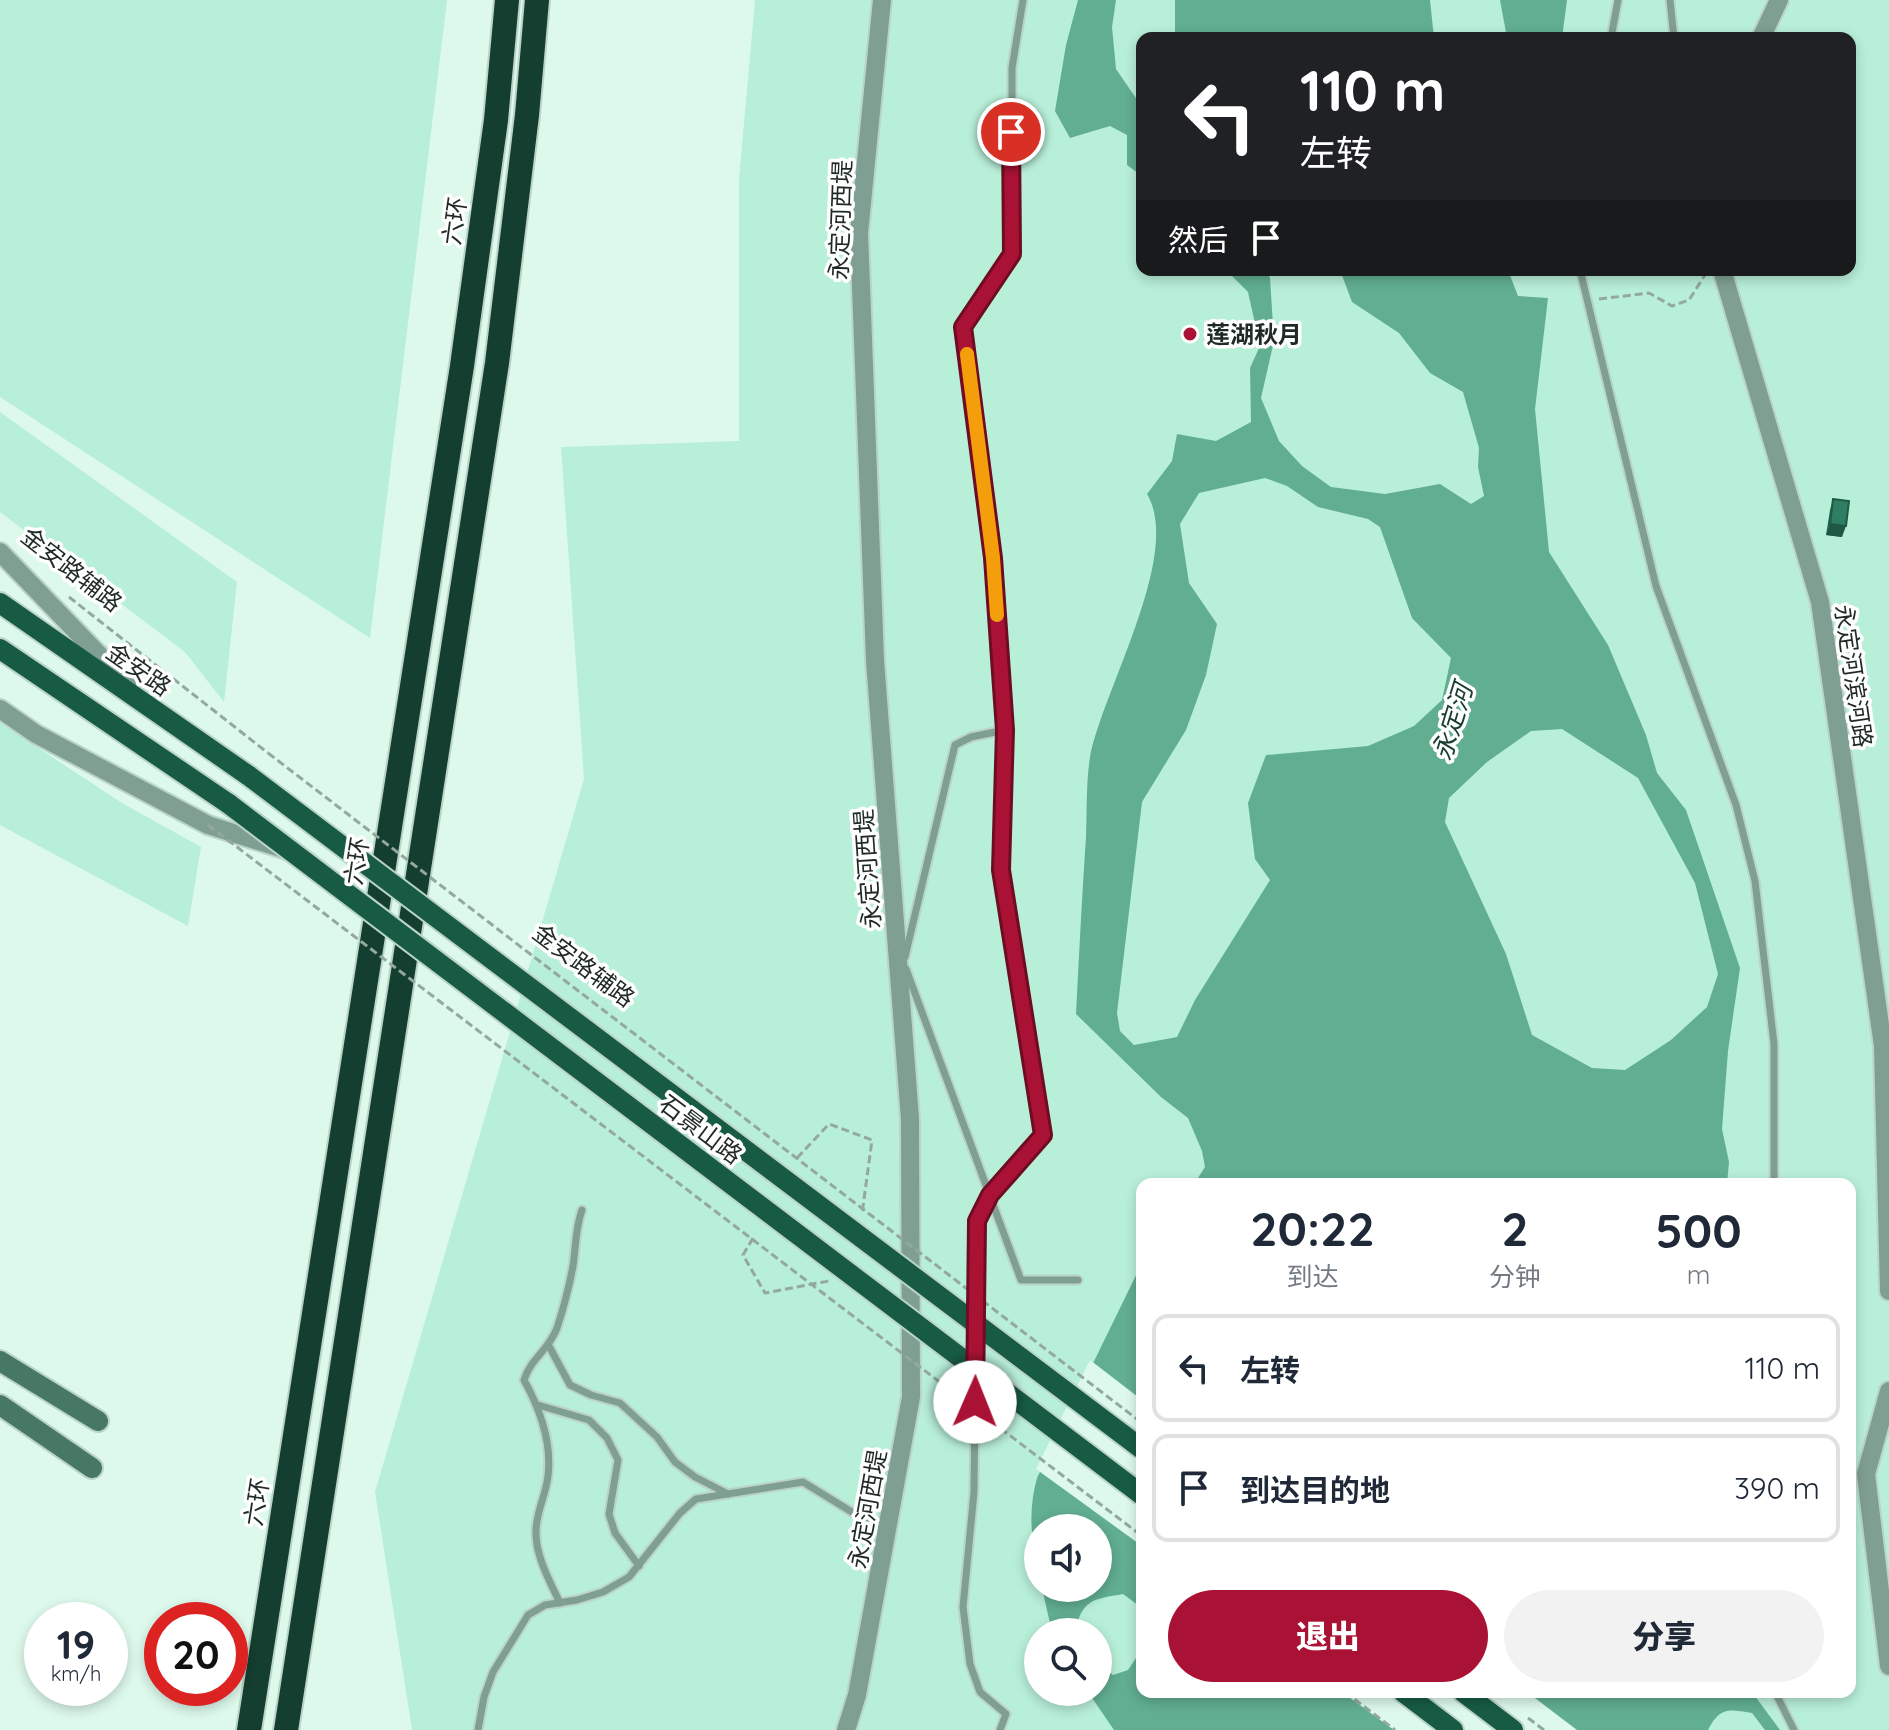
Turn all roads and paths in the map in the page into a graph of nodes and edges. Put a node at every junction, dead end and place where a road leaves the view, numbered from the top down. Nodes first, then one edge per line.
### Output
1 (507, 0) edge
2 (537, 0) edge
3 (882, 0) edge
4 (1023, 0) edge
5 (1618, 0) edge
6 (1670, 0) edge
7 (1779, 0) edge
8 (1612, 32) edge
9 (1673, 32) edge
10 (1764, 32) edge
11 (1581, 276) edge
12 (1704, 276) edge
13 (1724, 276) edge
14 (1587, 301) junction
15 (0, 552) edge
16 (59, 589) dead end
17 (0, 603) edge
18 (0, 649) edge
19 (148, 707) junction
20 (0, 709) edge
21 (1005, 730) junction
22 (249, 776) joint
23 (208, 825) junction
24 (290, 851) junction
25 (901, 964) junction
26 (797, 1158) junction
27 (1774, 1178) edge
28 (990, 1195) junction
29 (582, 1210) dead end
30 (861, 1221) dead end
31 (753, 1238) junction
32 (835, 1280) dead end
33 (1078, 1280) dead end
34 (1889, 1291) edge
35 (549, 1346) junction
36 (0, 1361) edge
37 (1889, 1391) edge
38 (0, 1405) edge
39 (538, 1405) junction
40 (1136, 1418) edge
41 (98, 1421) dead end
42 (1136, 1444) edge
43 (92, 1468) dead end
44 (1136, 1490) edge
45 (728, 1494) junction
46 (1136, 1531) edge
47 (887, 1534) junction
48 (639, 1566) junction
49 (560, 1603) junction
50 (1889, 1666) edge
51 (1353, 1698) edge
52 (1411, 1698) edge
53 (1471, 1698) edge
54 (1778, 1698) edge
55 (249, 1730) edge
56 (286, 1730) edge
57 (478, 1730) edge
58 (846, 1730) edge
59 (1000, 1730) edge
60 (1395, 1730) edge
61 (1453, 1730) edge
62 (1513, 1730) edge
63 (1794, 1730) edge

1 - 55 highway, 六环
2 - 56 highway
3 - 25 street, 永定河西堤
4 - 21 lane
5 - 8 lane
6 - 9 lane
7 - 10 street
11 - 14 lane
12 - 14 path
13 - 34 street, 永定河滨河路
14 - 27 lane
15 - 19 street, 金安路辅路
16 - 26 path, 金安路辅路, bridge
17 - 19 main road, 金安路
18 - 24 main road, 石景山路, bridge
19 - 22 main road, 金安路
20 - 23 street
21 - 25 lane
21 - 28 lane
22 - 42 main road, 石景山路, bridge
23 - 24 street
23 - 31 path, bridge
24 - 44 main road, 石景山路, bridge
25 - 28 lane
25 - 47 street, 永定河西堤
26 - 30 path
26 - 40 path, 金安路辅路, bridge
28 - 33 lane
28 - 59 lane
29 - 35 lane
31 - 32 path
31 - 46 path, bridge
35 - 39 lane
35 - 45 lane
36 - 41 main road
37 - 50 street
38 - 43 main road
39 - 48 lane
39 - 49 lane
45 - 47 lane
45 - 48 lane
47 - 58 street, 永定河西堤
48 - 49 lane
49 - 57 lane
51 - 60 path
52 - 61 main road
53 - 62 main road
54 - 63 lane

